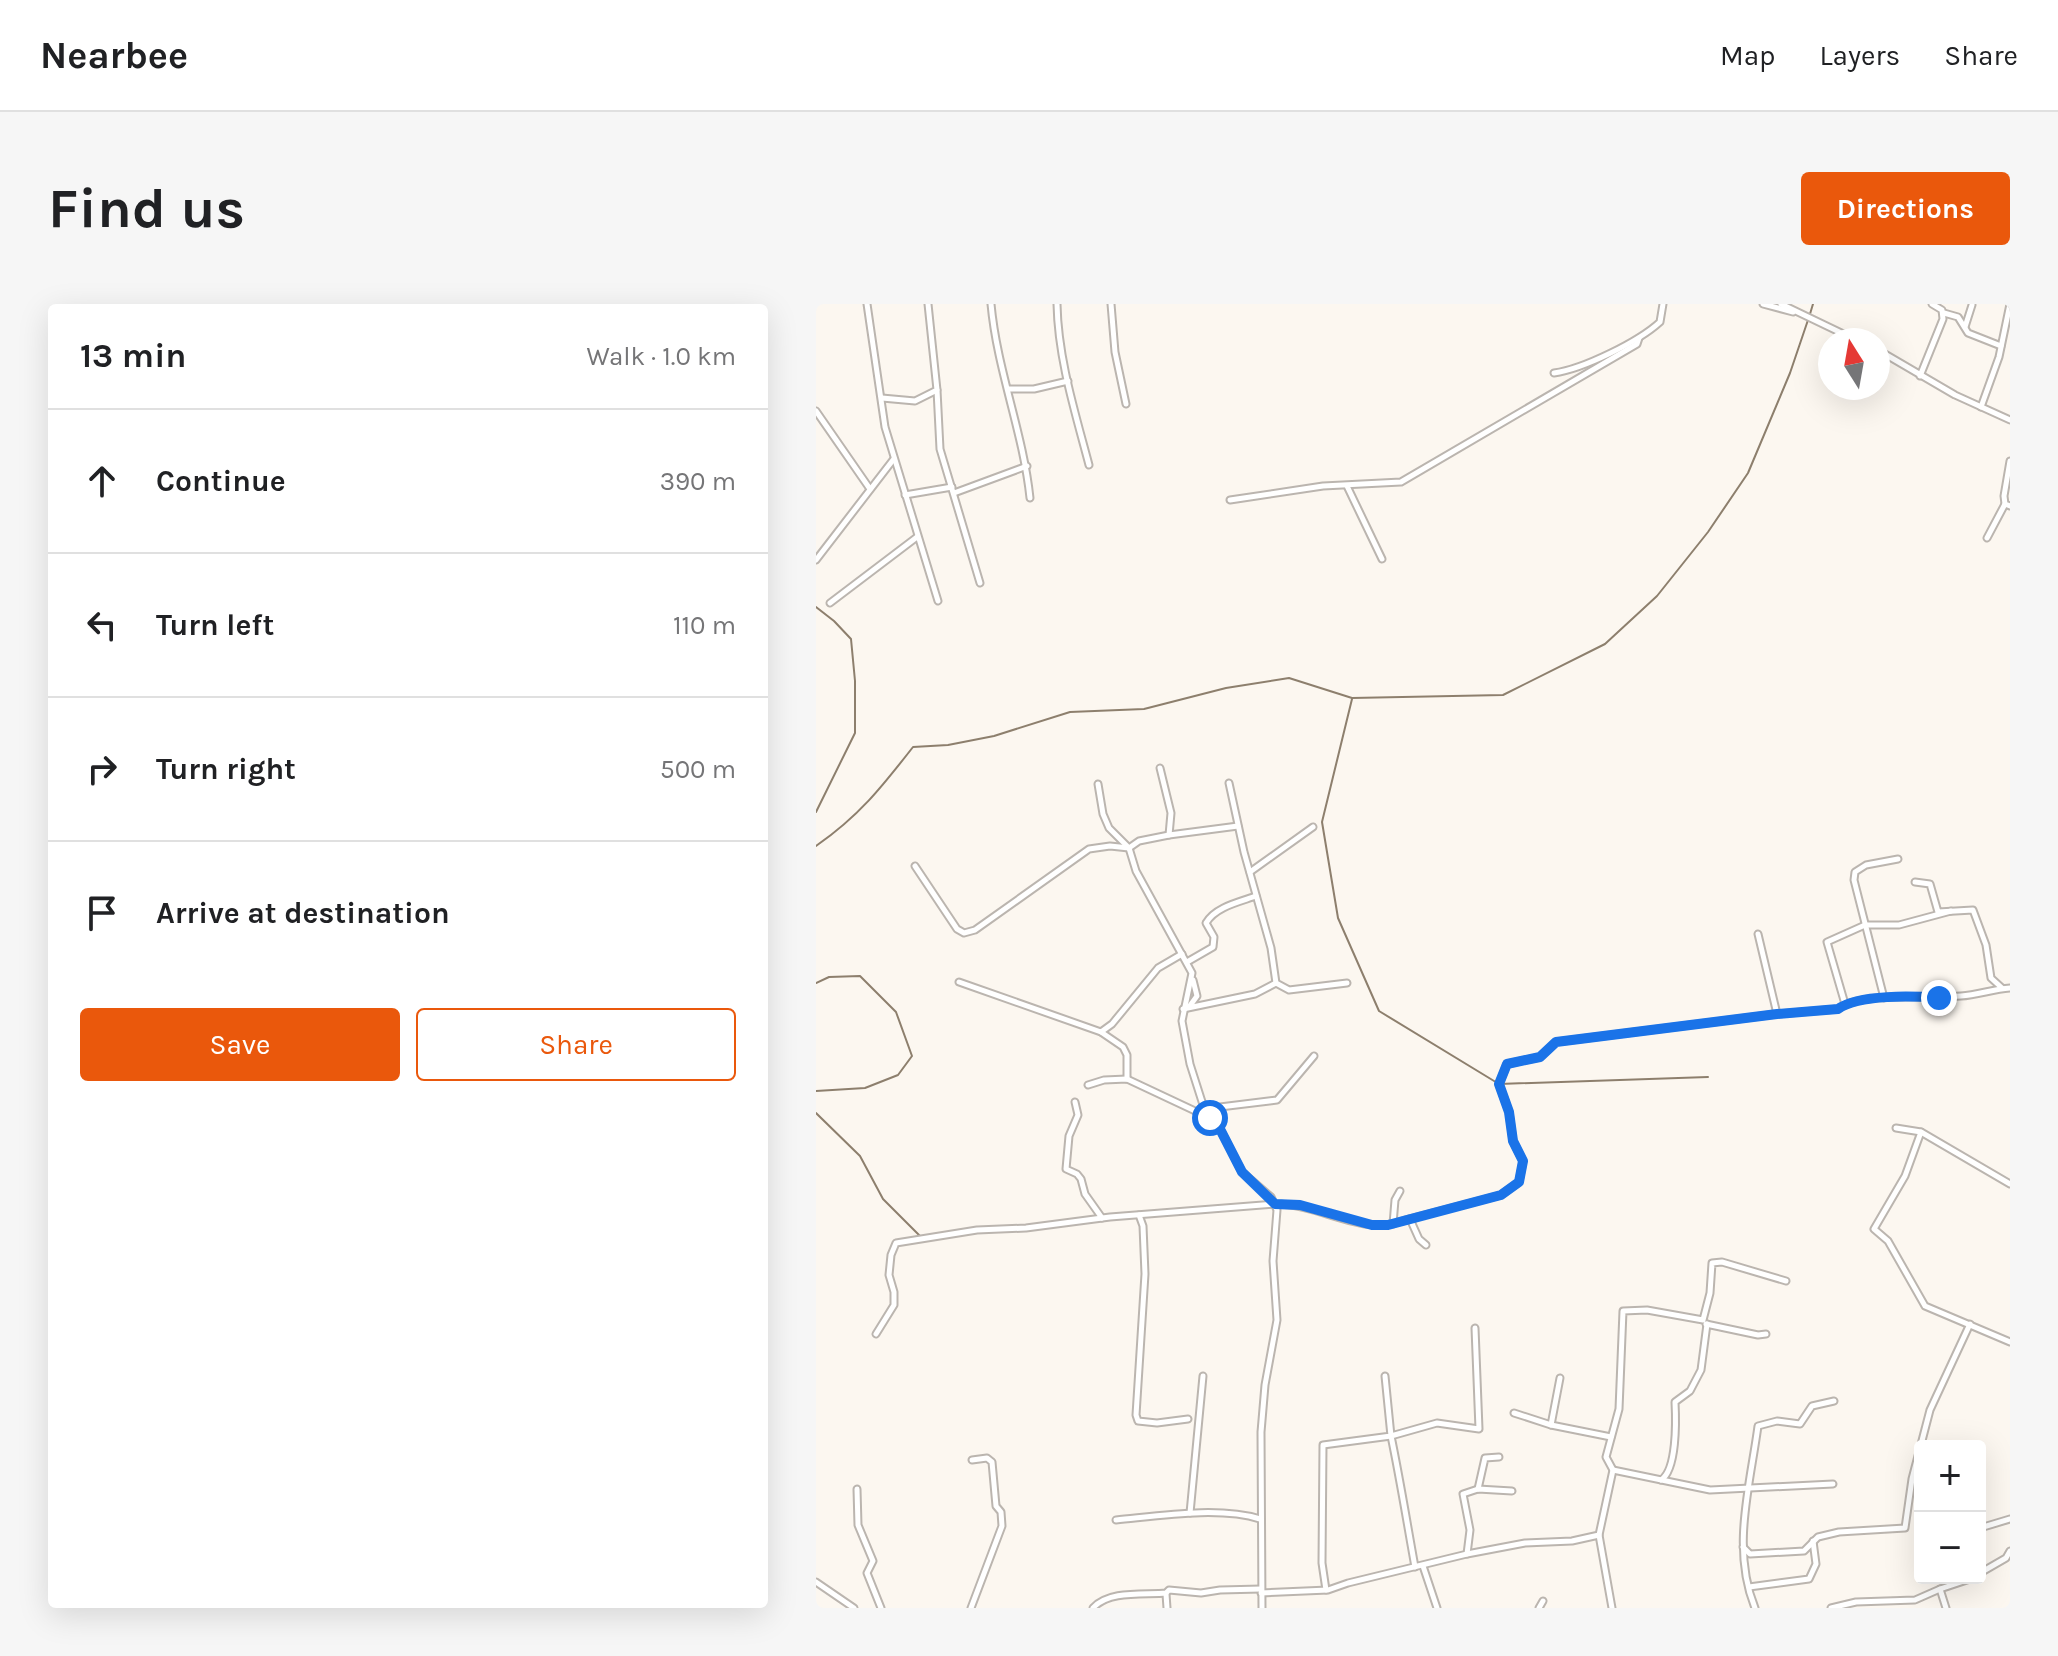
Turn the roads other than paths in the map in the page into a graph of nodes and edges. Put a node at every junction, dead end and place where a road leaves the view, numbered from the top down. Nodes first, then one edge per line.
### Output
1 (867, 304) edge
2 (928, 304) edge
3 (991, 304) edge
4 (1057, 304) edge
5 (1111, 304) edge
6 (1663, 304) edge
7 (1763, 304) edge
8 (1781, 304) edge
9 (1932, 304) edge
10 (2010, 304) edge
11 (1972, 305) edge
12 (1944, 313) junction
13 (1803, 314) junction
14 (1830, 328) edge
15 (1965, 328) junction
16 (1639, 338) junction
17 (2001, 346) junction
18 (1890, 357) edge
19 (1554, 373) dead end
20 (1920, 376) junction
21 (1068, 381) junction
22 (1008, 389) junction
23 (937, 390) junction
24 (882, 398) junction
25 (1126, 404) dead end
26 (1981, 407) junction
27 (816, 411) edge
28 (2010, 420) edge
29 (894, 459) junction
30 (2010, 461) edge
31 (1089, 465) dead end
32 (1027, 466) junction
33 (1347, 486) junction
34 (870, 489) junction
35 (953, 490) junction
36 (905, 495) junction
37 (1030, 498) dead end
38 (1230, 500) dead end
39 (2008, 505) edge
40 (917, 537) junction
41 (1987, 538) dead end
42 (1382, 559) dead end
43 (816, 560) edge
44 (980, 583) dead end
45 (938, 601) dead end
46 (830, 603) dead end
47 (1160, 768) dead end
48 (1229, 783) dead end
49 (1098, 784) dead end
50 (1238, 826) junction
51 (1313, 827) dead end
52 (1169, 835) junction
53 (1129, 848) junction
54 (1898, 859) dead end
55 (915, 866) dead end
56 (1250, 872) junction
57 (1915, 882) dead end
58 (1256, 896) junction
59 (1951, 911) junction
60 (1865, 925) junction
61 (1758, 934) dead end
62 (1182, 954) junction
63 (1186, 962) junction
64 (959, 982) dead end
65 (1276, 983) junction
66 (1347, 983) dead end
67 (2006, 988) edge
68 (1884, 998) junction
69 (1845, 1004) junction
70 (1186, 1008) junction
71 (1777, 1014) junction
72 (1101, 1032) junction
73 (1314, 1056) dead end
74 (1127, 1079) junction
75 (1088, 1085) dead end
76 (1075, 1102) dead end
77 (1210, 1118) junction
78 (1896, 1128) dead end
79 (1921, 1132) junction
80 (2010, 1184) edge
81 (1400, 1191) dead end
82 (1275, 1204) junction
83 (1139, 1215) junction
84 (1102, 1218) junction
85 (1409, 1219) junction
86 (1393, 1224) junction
87 (1426, 1245) dead end
88 (1786, 1281) dead end
89 (1705, 1322) junction
90 (1970, 1324) junction
91 (1475, 1328) dead end
92 (876, 1334) dead end
93 (1766, 1334) dead end
94 (2010, 1342) edge
95 (1203, 1376) dead end
96 (1385, 1376) dead end
97 (1560, 1378) dead end
98 (1834, 1401) dead end
99 (1514, 1413) dead end
100 (1188, 1419) dead end
101 (1551, 1425) junction
102 (1391, 1436) junction
103 (1611, 1437) junction
104 (1499, 1457) dead end
105 (972, 1460) dead end
106 (1613, 1470) junction
107 (1660, 1480) junction
108 (1833, 1484) dead end
109 (857, 1489) dead end
110 (1478, 1489) junction
111 (1746, 1490) junction
112 (1512, 1491) dead end
113 (1190, 1513) junction
114 (1260, 1519) junction
115 (2010, 1519) edge
116 (1116, 1520) dead end
117 (1986, 1526) edge
118 (1599, 1535) junction
119 (1813, 1541) junction
120 (1743, 1547) junction
121 (2010, 1551) edge
122 (1467, 1554) junction
123 (1419, 1567) junction
124 (1986, 1570) edge
125 (817, 1584) edge
126 (1955, 1584) edge
127 (1749, 1587) junction
128 (1940, 1589) junction
129 (1326, 1590) junction
130 (1261, 1591) junction
131 (1166, 1593) junction
132 (1543, 1601) dead end
133 (854, 1608) edge
134 (881, 1608) edge
135 (971, 1608) edge
136 (1093, 1608) edge
137 (1167, 1608) edge
138 (1262, 1608) edge
139 (1437, 1608) edge
140 (1539, 1608) edge
141 (1612, 1608) edge
142 (1755, 1608) edge
143 (1831, 1608) edge
144 (1946, 1608) edge

1 - 24 street
2 - 23 street
3 - 22 street
4 - 21 street
5 - 25 street
6 - 16 street
7 - 13 street
8 - 13 street
9 - 12 street
10 - 17 street
11 - 15 street
12 - 15 street
12 - 20 street
13 - 14 street
15 - 17 street
16 - 19 street
16 - 33 street
17 - 26 street
18 - 20 street
20 - 26 street
21 - 22 street
21 - 31 street
22 - 32 street
23 - 24 street
23 - 35 street
24 - 29 street
26 - 28 street
27 - 34 street
29 - 34 street
29 - 36 street
30 - 39 street
32 - 35 street
32 - 37 street
33 - 38 street
33 - 42 street
34 - 43 street
35 - 36 street
35 - 44 street
36 - 40 street
39 - 41 street
40 - 45 street
40 - 46 street
47 - 52 street
48 - 50 street
49 - 53 street
50 - 52 street
50 - 56 street
51 - 56 street
52 - 53 street
53 - 55 street
53 - 62 street
54 - 60 street
56 - 58 street
57 - 59 street
58 - 63 street
58 - 65 street
59 - 60 street
59 - 67 street
60 - 68 street
60 - 69 street
61 - 71 street
62 - 63 street
62 - 72 street
63 - 70 street
64 - 72 street
65 - 66 street
65 - 70 street
67 - 68 street
68 - 69 street
69 - 71 street
70 - 77 street
71 - 85 street
72 - 74 street
73 - 77 street
74 - 75 street
74 - 77 street
76 - 84 street
77 - 82 street
78 - 79 street
79 - 80 street
79 - 90 street
81 - 86 street
82 - 83 street
82 - 86 street
82 - 114 street
83 - 84 street
83 - 100 street
84 - 92 street
85 - 86 street
85 - 87 street
88 - 89 street
89 - 93 street
89 - 103 street
89 - 107 street
90 - 94 street
90 - 119 street
91 - 102 street
95 - 113 street
96 - 102 street
97 - 101 street
98 - 111 street
99 - 101 street
101 - 103 street
102 - 123 street
102 - 129 street
103 - 106 street
104 - 110 street
105 - 135 street
106 - 107 street
106 - 118 street
107 - 111 street
108 - 111 street
109 - 134 street
110 - 112 street
110 - 122 street
111 - 120 street
113 - 114 street
113 - 116 street
114 - 130 street
115 - 117 street
118 - 122 street
118 - 141 street
119 - 120 street
119 - 127 street
120 - 127 street
121 - 124 street
122 - 123 street
123 - 129 street
123 - 139 street
125 - 133 street
126 - 128 street
127 - 142 street
128 - 143 street
128 - 144 street
129 - 130 street
130 - 131 street
130 - 138 street
131 - 136 street
131 - 137 street
132 - 140 street

